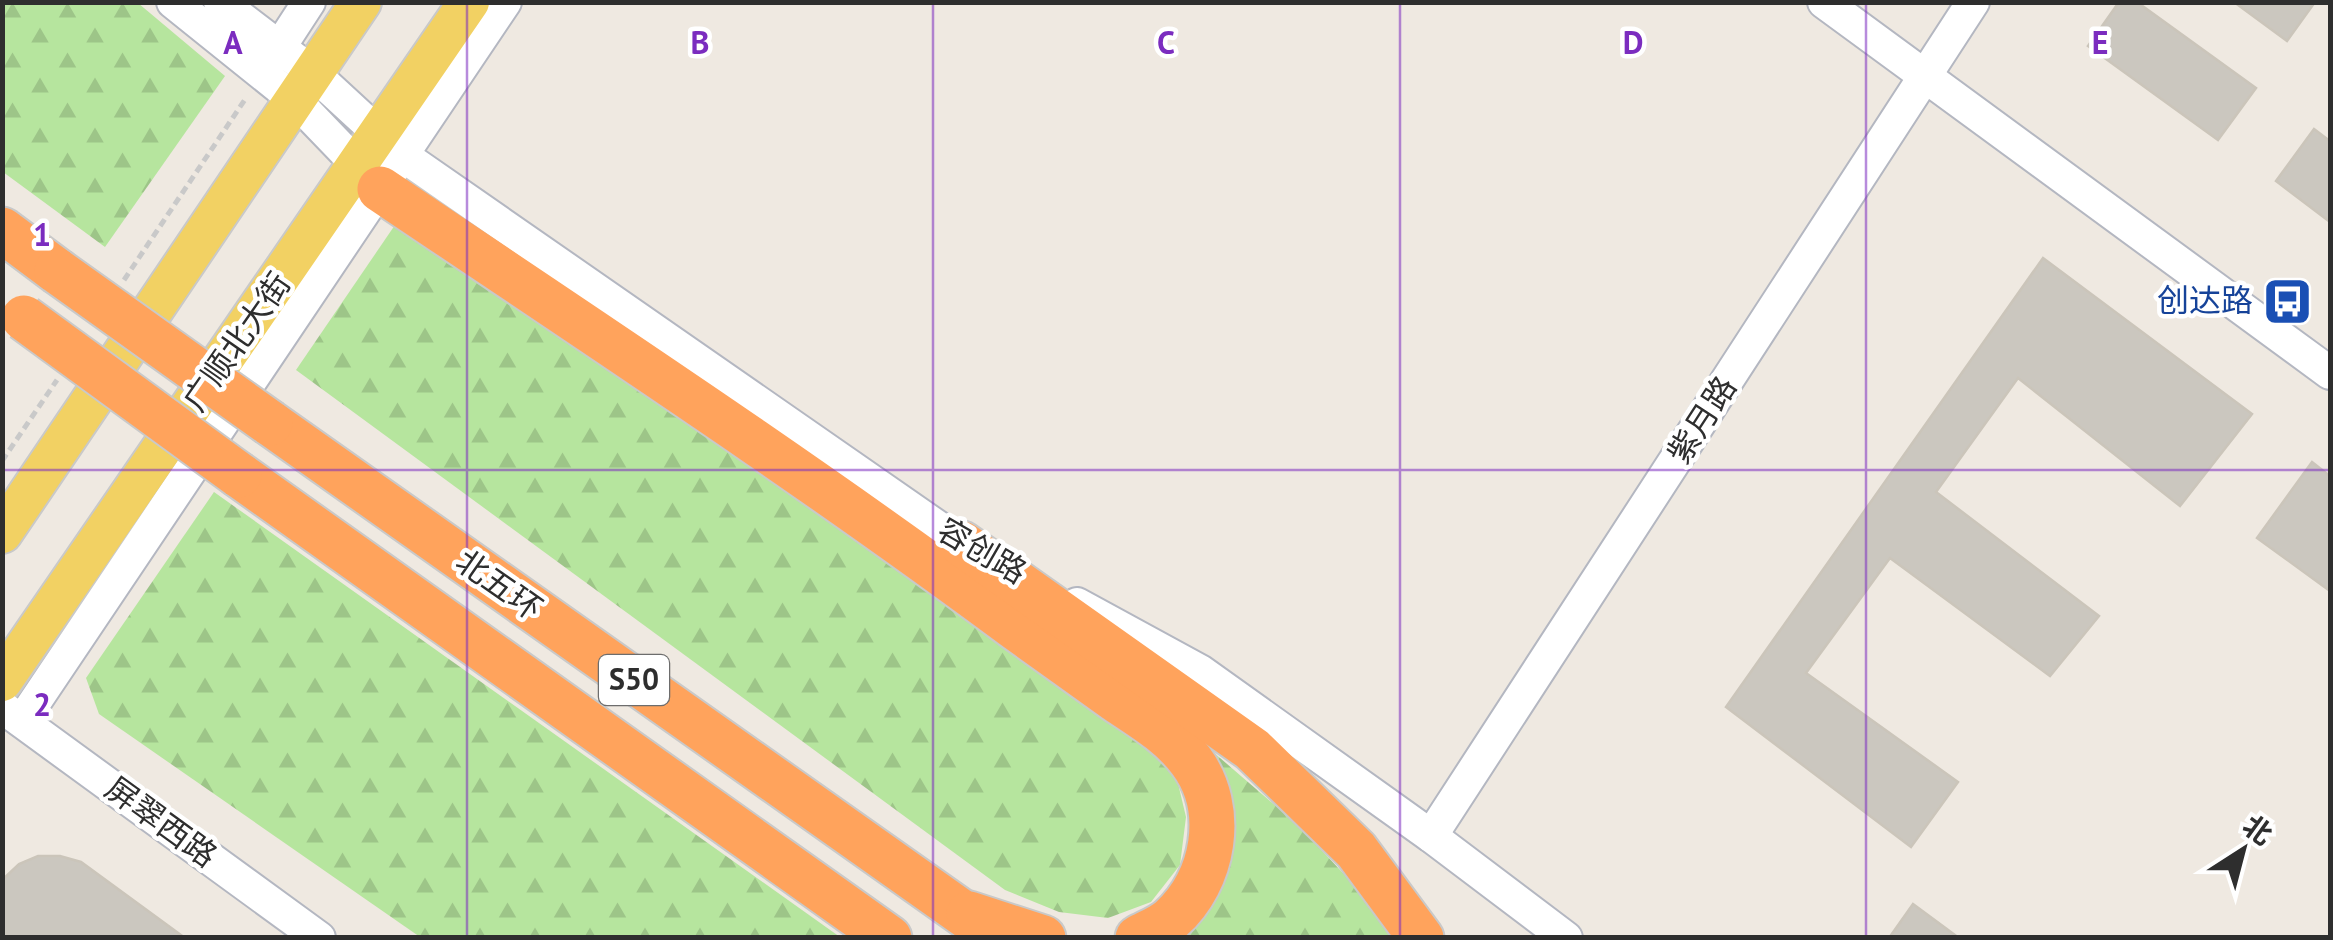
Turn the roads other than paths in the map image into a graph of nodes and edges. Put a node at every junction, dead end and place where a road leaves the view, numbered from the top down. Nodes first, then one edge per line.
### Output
1 (172, 2) edge
2 (220, 2) edge
3 (310, 2) edge
4 (361, 2) edge
5 (469, 2) edge
6 (505, 2) edge
7 (1824, 2) edge
8 (1973, 2) edge
9 (270, 62) junction
10 (1926, 78) junction
11 (304, 86) junction
12 (380, 161) junction
13 (2, 230) edge
14 (13, 310) edge
15 (2330, 374) edge
16 (2, 533) edge
17 (962, 544) junction
18 (2, 681) edge
19 (12, 714) edge
20 (1431, 836) junction
21 (961, 911) junction
22 (318, 938) edge
23 (889, 938) edge
24 (998, 938) edge
25 (1043, 938) edge
26 (1138, 938) edge
27 (1421, 938) edge
28 (1566, 938) edge

1 - 9 street
2 - 9 street
3 - 9 street
4 - 11 main road
5 - 12 main road, 广顺北大街
6 - 12 street
7 - 10 street
8 - 10 street, 紫月路
9 - 11 street, 容创路
10 - 15 street
10 - 20 street, 紫月路
11 - 12 street, 容创路
11 - 16 main road
12 - 17 street, 容创路
12 - 18 main road, 广顺北大街
12 - 19 street
12 - 26 highway
13 - 21 highway, 北五环 / S50, bridge
14 - 23 highway, 北五环 / S50, bridge
17 - 20 street, 容创路
17 - 27 highway
19 - 22 street, 屏翠西路
20 - 28 street, 容创路
21 - 24 highway, 北五环 / S50
21 - 25 highway

